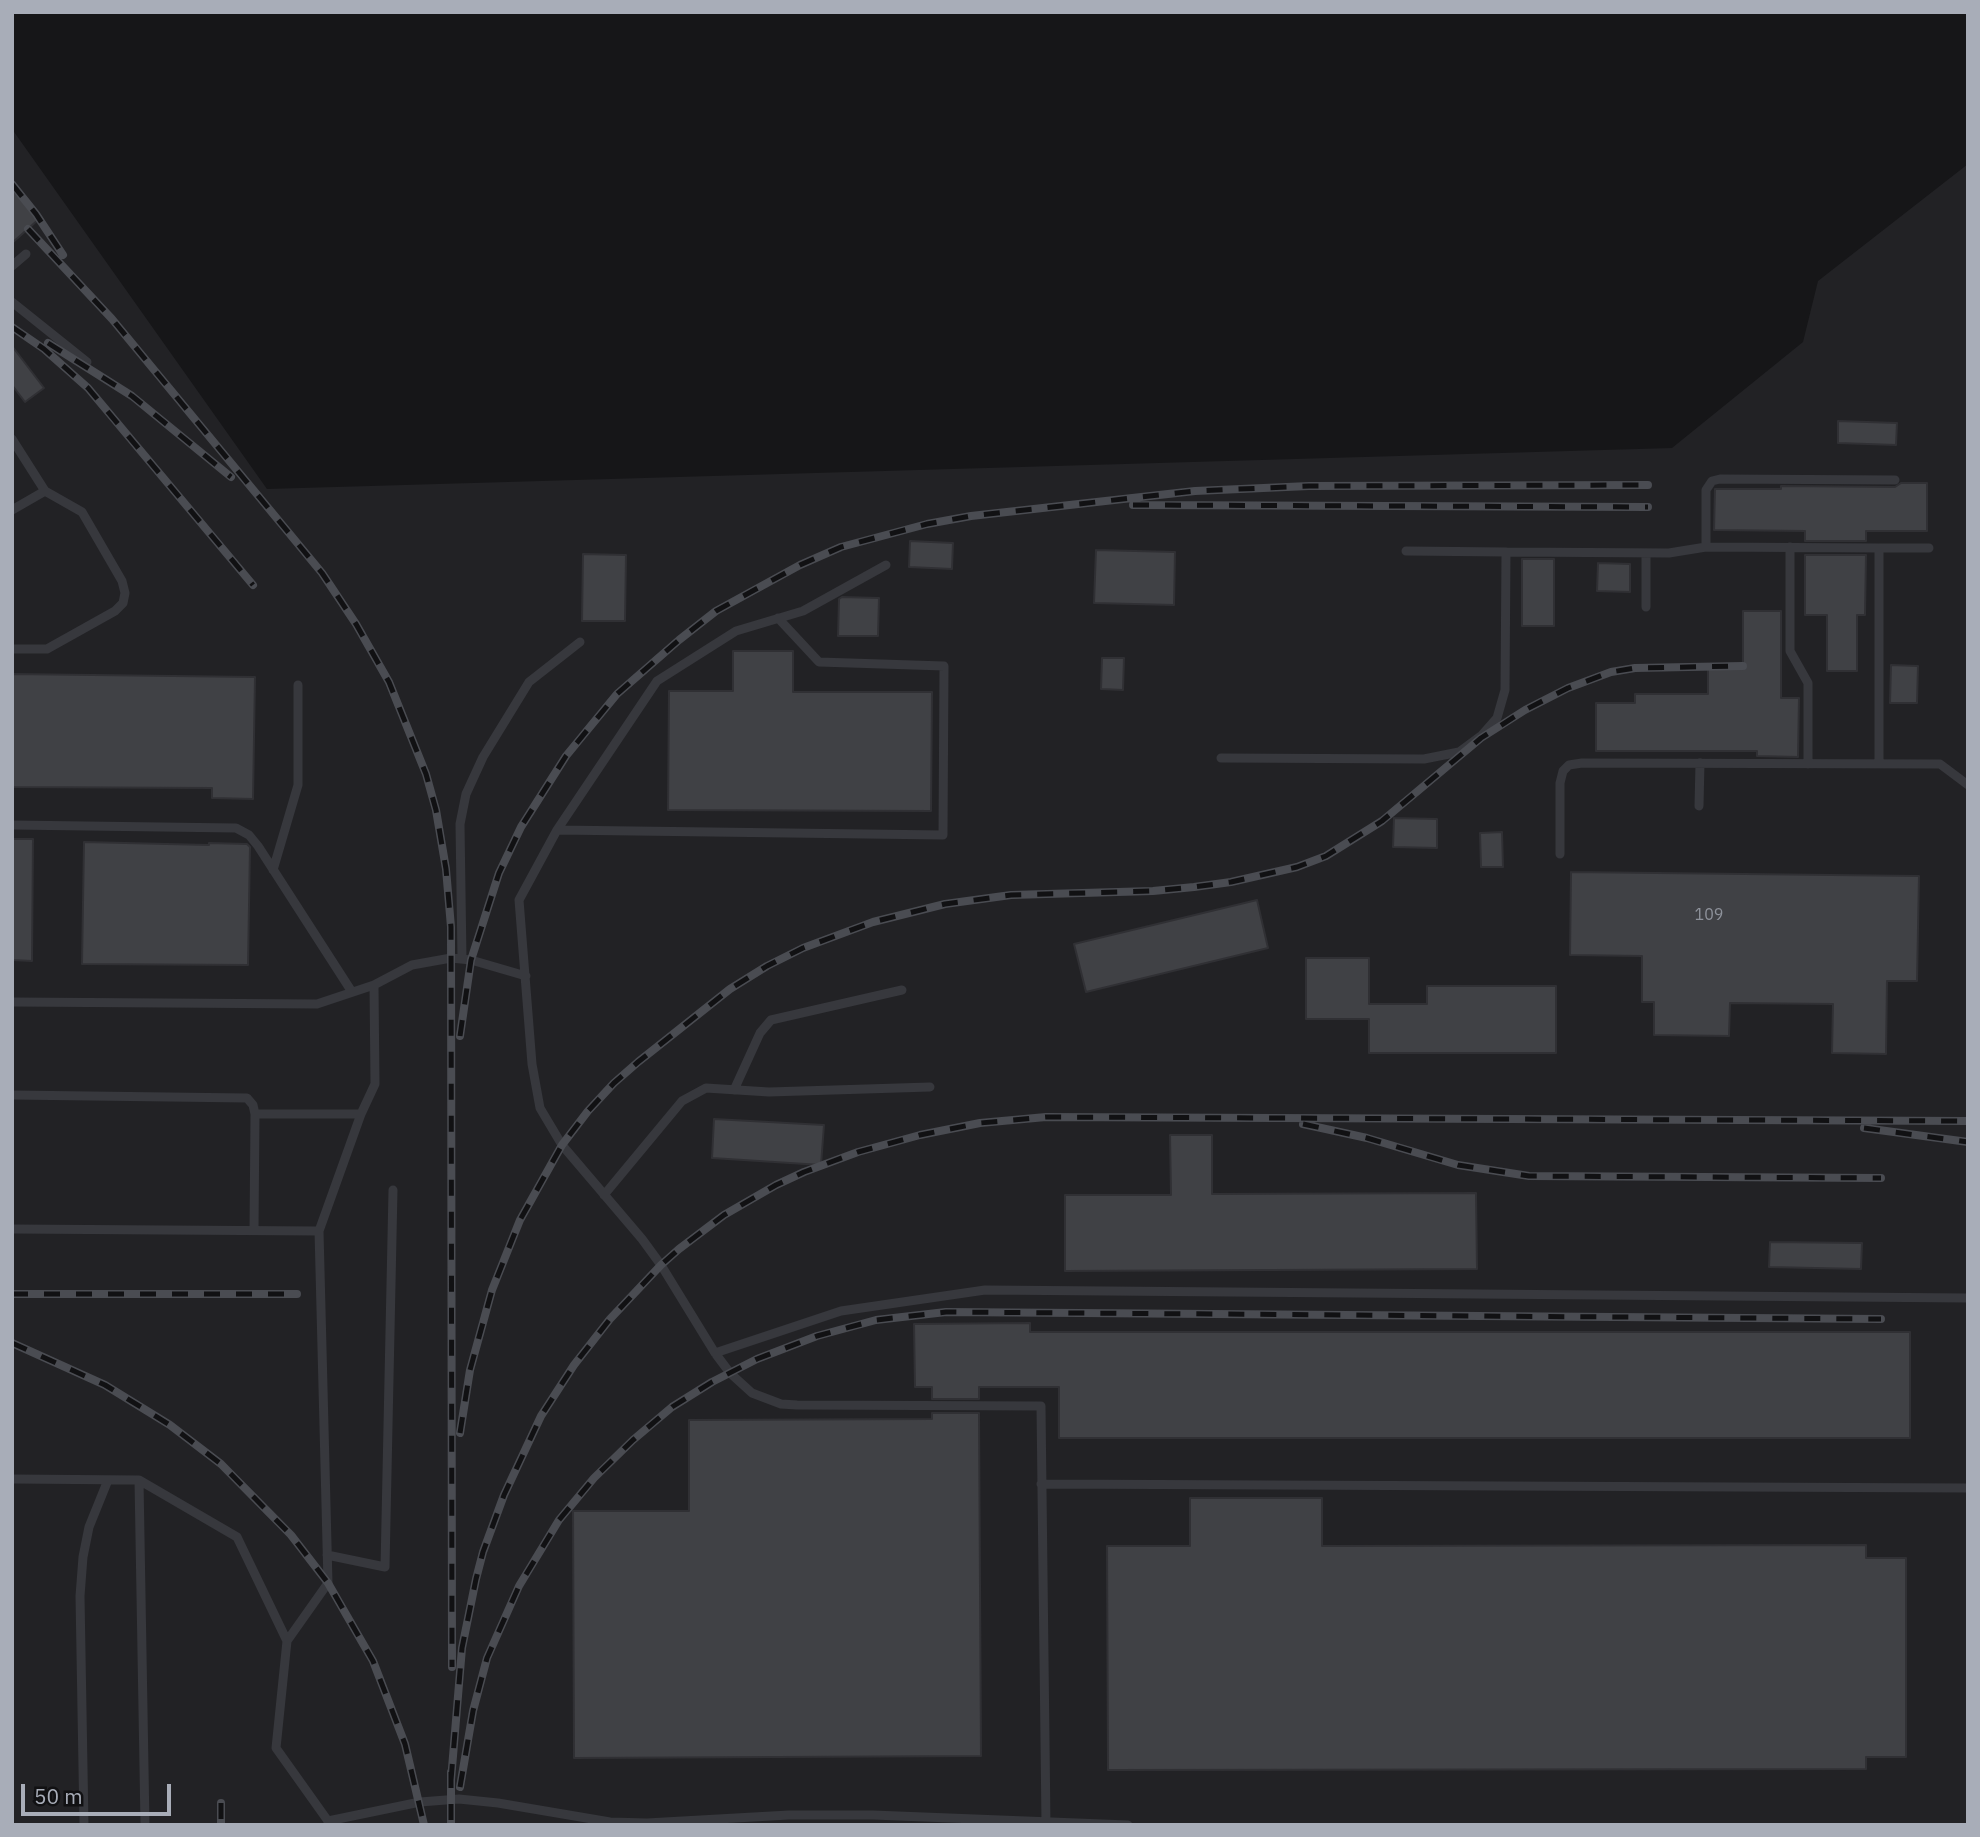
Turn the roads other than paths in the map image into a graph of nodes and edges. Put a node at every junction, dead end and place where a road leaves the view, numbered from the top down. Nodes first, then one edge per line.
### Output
1 (26, 254) dead end
2 (12, 266) edge
3 (12, 302) edge
4 (87, 362) dead end
5 (12, 439) edge
6 (1895, 480) dead end
7 (45, 491) junction
8 (12, 510) edge
9 (1706, 547) junction
10 (1790, 547) junction
11 (1879, 548) junction
12 (1929, 548) dead end
13 (1406, 551) dead end
14 (1506, 552) junction
15 (1646, 553) junction
16 (886, 565) dead end
17 (1646, 607) dead end
18 (778, 618) junction
19 (580, 642) dead end
20 (12, 649) edge
21 (298, 685) dead end
22 (1221, 758) dead end
23 (1700, 763) junction
24 (1808, 764) junction
25 (1879, 764) junction
26 (1968, 785) edge
27 (1699, 806) dead end
28 (12, 825) edge
29 (557, 830) junction
30 (1560, 854) dead end
31 (273, 870) junction
32 (462, 959) junction
33 (526, 976) junction
34 (374, 985) junction
35 (902, 990) dead end
36 (352, 992) junction
37 (12, 1002) edge
38 (930, 1087) dead end
39 (734, 1090) junction
40 (12, 1095) edge
41 (255, 1114) junction
42 (361, 1114) junction
43 (393, 1190) dead end
44 (604, 1195) junction
45 (12, 1229) edge
46 (254, 1230) junction
47 (319, 1231) junction
48 (1968, 1298) edge
49 (715, 1353) junction
50 (12, 1479) edge
51 (108, 1480) junction
52 (139, 1480) junction
53 (1041, 1485) junction
54 (1968, 1488) edge
55 (327, 1555) junction
56 (287, 1641) junction
57 (328, 1823) edge
58 (696, 1823) edge
59 (1046, 1823) edge
60 (84, 1825) edge
61 (145, 1825) edge
62 (1128, 1825) edge

1 - 2 lane
3 - 4 lane
5 - 7 lane
6 - 9 lane
7 - 8 lane
7 - 20 lane
9 - 10 lane
9 - 15 lane
10 - 11 lane
10 - 24 lane
11 - 12 lane
11 - 25 lane
13 - 14 lane
14 - 15 lane
14 - 22 lane
15 - 17 lane
16 - 18 lane
18 - 29 lane
18 - 29 lane
19 - 32 lane
21 - 31 lane
23 - 24 lane
23 - 27 lane
23 - 30 lane
24 - 25 lane
25 - 26 lane
28 - 31 lane
29 - 33 lane
31 - 36 lane
32 - 33 lane
32 - 34 lane
33 - 44 lane
34 - 36 lane
34 - 42 lane
35 - 39 lane
36 - 37 lane
38 - 39 lane
39 - 44 lane
40 - 41 lane
41 - 42 lane
41 - 46 lane
42 - 47 lane
43 - 55 lane
44 - 49 lane
45 - 46 lane
46 - 47 lane
47 - 55 lane
48 - 49 lane
49 - 53 lane
50 - 51 lane
51 - 52 lane
51 - 60 lane
52 - 56 lane
52 - 61 lane
53 - 54 lane
53 - 59 lane
55 - 56 lane
56 - 57 lane
57 - 58 lane
58 - 59 lane
59 - 62 lane

